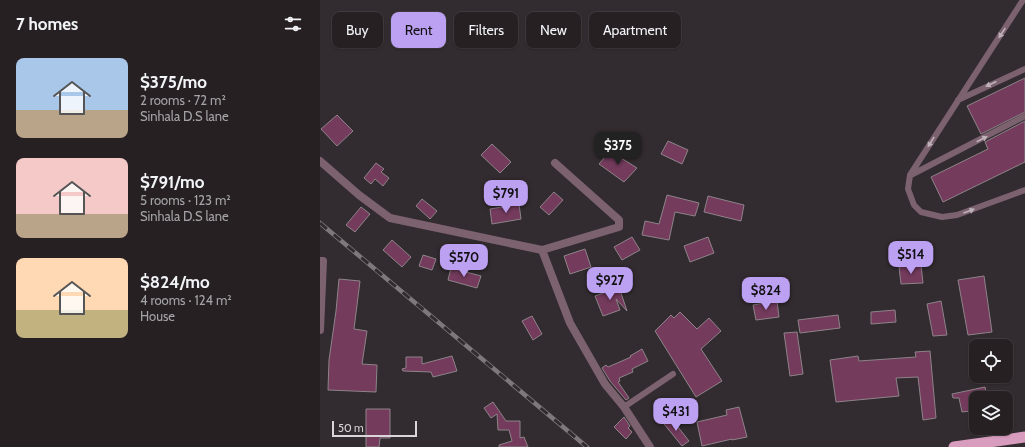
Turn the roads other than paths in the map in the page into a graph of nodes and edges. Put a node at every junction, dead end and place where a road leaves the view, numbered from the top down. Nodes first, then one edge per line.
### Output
1 (1023, 0) edge
2 (1025, 69) edge
3 (958, 100) junction
4 (1025, 116) edge
5 (320, 161) edge
6 (555, 164) dead end
7 (910, 176) junction
8 (1025, 190) edge
9 (542, 250) junction
10 (321, 260) edge
11 (320, 330) edge
12 (673, 374) dead end
13 (624, 407) junction
14 (1025, 437) edge
15 (650, 447) edge
16 (954, 447) edge

1 -> 3 lane
2 -> 3 lane
3 -> 7 lane
7 -> 4 lane
5 - 9 street
6 - 9 street
7 -> 8 lane
9 - 13 street
10 - 11 street
12 - 13 lane
13 - 15 street
14 - 16 highway

